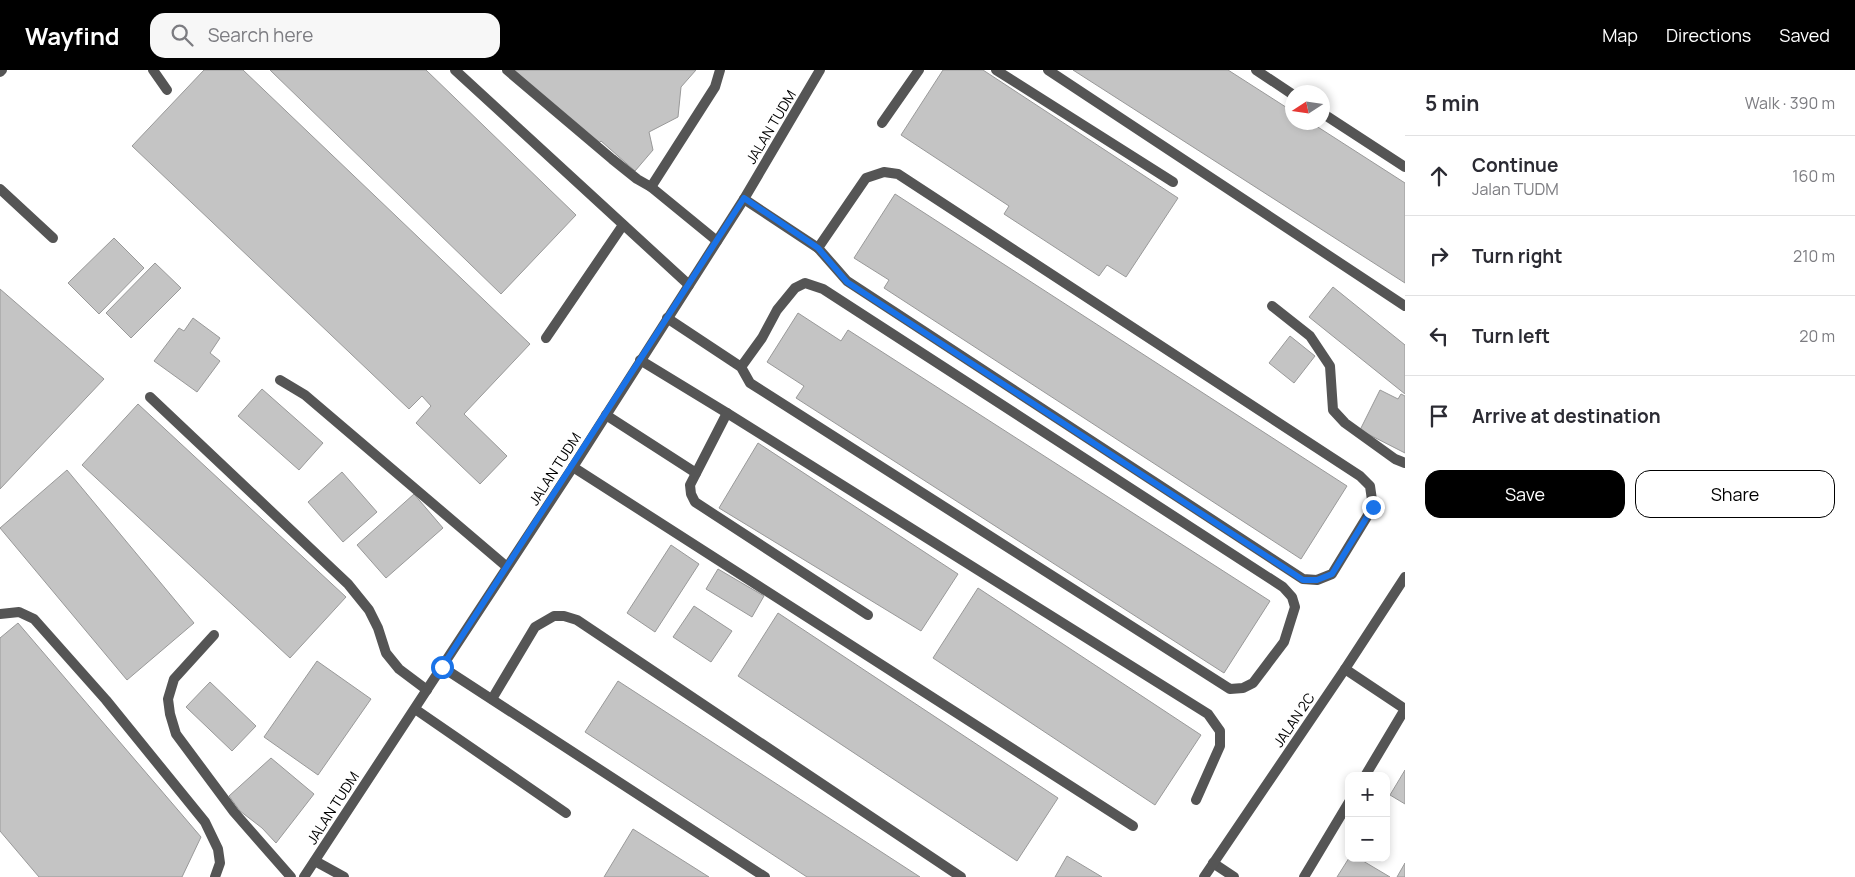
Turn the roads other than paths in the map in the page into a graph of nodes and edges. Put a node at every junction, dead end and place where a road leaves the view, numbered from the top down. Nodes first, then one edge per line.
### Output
1 (153, 70) edge
2 (455, 70) edge
3 (507, 70) edge
4 (720, 70) edge
5 (820, 70) edge
6 (919, 70) edge
7 (996, 70) edge
8 (1048, 70) edge
9 (1256, 70) edge
10 (1285, 89) edge
11 (167, 90) dead end
12 (1330, 119) edge
13 (882, 123) dead end
14 (1405, 167) edge
15 (1173, 182) dead end
16 (651, 187) junction
17 (0, 189) edge
18 (744, 198) junction
19 (623, 225) junction
20 (53, 238) dead end
21 (717, 241) junction
22 (818, 248) junction
23 (688, 285) junction
24 (1272, 306) dead end
25 (1405, 306) edge
26 (667, 318) junction
27 (546, 338) dead end
28 (640, 360) junction
29 (741, 367) junction
30 (280, 380) dead end
31 (150, 397) dead end
32 (727, 412) junction
33 (606, 415) junction
34 (1405, 463) edge
35 (573, 466) junction
36 (696, 473) junction
37 (507, 567) junction
38 (1405, 577) edge
39 (0, 614) edge
40 (868, 615) dead end
41 (214, 635) dead end
42 (442, 667) junction
43 (1345, 669) junction
44 (427, 690) junction
45 (492, 699) junction
46 (414, 709) junction
47 (1405, 710) edge
48 (1367, 772) edge
49 (1196, 800) dead end
50 (1345, 809) edge
51 (566, 812) dead end
52 (1133, 826) dead end
53 (315, 861) junction
54 (1213, 863) junction
55 (215, 877) edge
56 (291, 877) edge
57 (304, 877) edge
58 (344, 877) edge
59 (765, 877) edge
60 (961, 877) edge
61 (1204, 877) edge
62 (1234, 877) edge
63 (1304, 877) edge

1 - 11 street
2 - 19 street
3 - 16 street
4 - 16 street
5 - 18 street, JALAN TUDM
6 - 13 street
7 - 15 street
8 - 25 street
9 - 10 street
12 - 14 street
16 - 21 street
17 - 20 street
18 - 21 street, JALAN TUDM
18 - 22 street
19 - 23 street
19 - 27 street
21 - 23 street, JALAN TUDM
22 - 22 street
23 - 26 street, JALAN TUDM
24 - 34 street
26 - 28 street, JALAN TUDM
26 - 29 street
28 - 32 street
28 - 33 street, JALAN TUDM
29 - 29 street
30 - 37 street
31 - 44 street
32 - 36 street
32 - 49 street
33 - 35 street, JALAN TUDM
33 - 36 street
35 - 37 street, JALAN TUDM
35 - 52 street
36 - 40 street
37 - 42 street, JALAN TUDM
38 - 43 street, JALAN 2C
39 - 55 street
41 - 56 street
42 - 44 street, JALAN TUDM
42 - 45 street
43 - 47 street
43 - 54 street, JALAN 2C
44 - 46 street, JALAN TUDM
45 - 59 street
45 - 60 street
46 - 51 street
46 - 53 street, JALAN TUDM
47 - 48 street
50 - 63 street
53 - 57 street, JALAN TUDM
53 - 58 street
54 - 61 street, JALAN 2C
54 - 62 street

